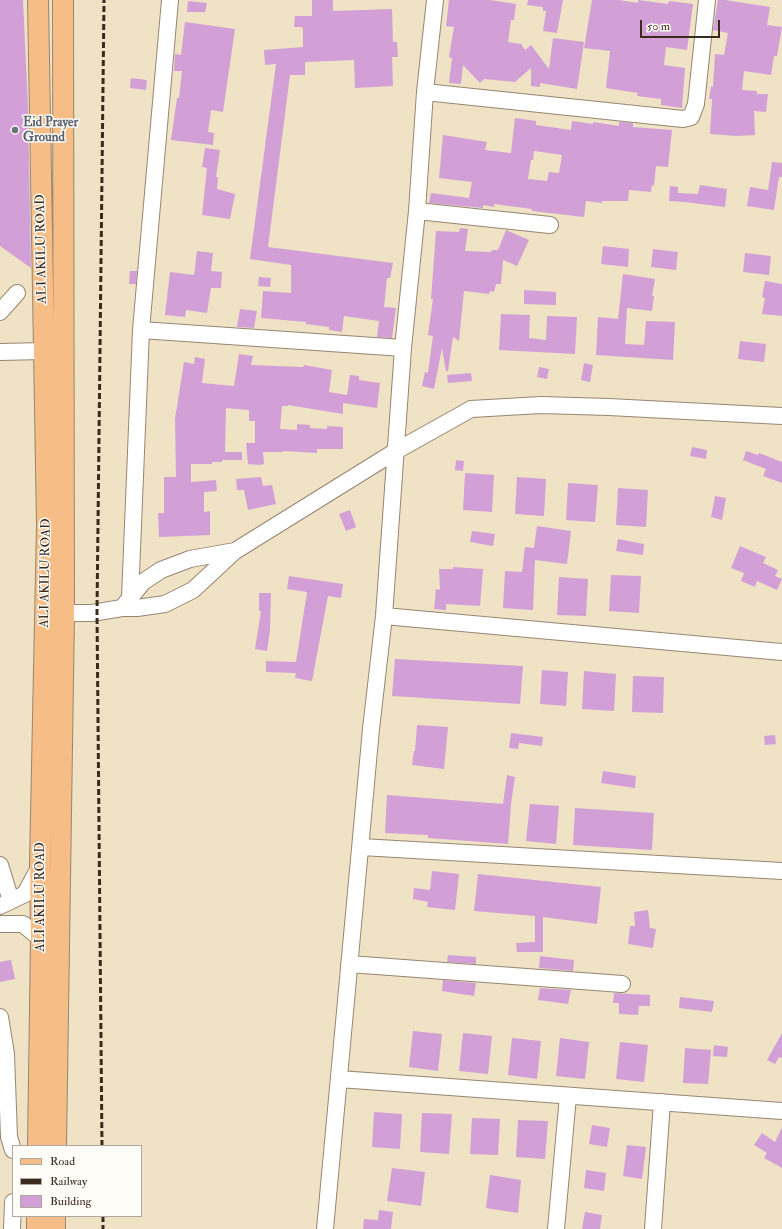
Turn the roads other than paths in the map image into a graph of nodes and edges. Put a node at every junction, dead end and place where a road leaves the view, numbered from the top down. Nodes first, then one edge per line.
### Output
1 (38, 0) edge
2 (63, 0) edge
3 (170, 0) edge
4 (435, 0) edge
5 (707, 0) edge
6 (425, 92) junction
7 (417, 211) junction
8 (550, 224) dead end
9 (17, 293) dead end
10 (0, 312) edge
11 (141, 330) junction
12 (403, 348) junction
13 (43, 351) junction
14 (0, 352) edge
15 (782, 416) edge
16 (396, 451) junction
17 (235, 551) junction
18 (126, 603) junction
19 (54, 612) junction
20 (384, 616) junction
21 (782, 652) edge
22 (361, 847) junction
23 (40, 864) junction
24 (0, 865) edge
25 (782, 871) edge
26 (5, 904) edge
27 (0, 924) edge
28 (41, 939) junction
29 (349, 964) junction
30 (622, 984) dead end
31 (0, 1017) edge
32 (339, 1078) junction
33 (568, 1096) junction
34 (662, 1102) junction
35 (782, 1111) edge
36 (38, 1145) edge
37 (56, 1145) edge
38 (12, 1146) edge
39 (12, 1217) edge
40 (37, 1217) edge
41 (55, 1217) edge
42 (12, 1229) edge
43 (37, 1229) edge
44 (55, 1229) edge
45 (325, 1229) edge
46 (556, 1229) edge
47 (653, 1229) edge

1 - 13 main road, ALI AKILU ROAD
2 - 19 main road, ALI AKILU ROAD
3 - 11 street
4 - 6 street
5 - 6 street
6 - 7 street
7 - 8 street
7 - 12 street
9 - 10 street
11 - 12 street
11 - 18 street
12 - 16 street
13 - 14 street
13 - 19 main road, ALI AKILU ROAD
15 - 16 street
16 - 17 street
16 - 20 street
17 - 18 street
17 - 18 street
18 - 19 street
19 - 23 main road, ALI AKILU ROAD
19 - 37 main road, ALI AKILU ROAD
20 - 21 street
20 - 22 street
22 - 25 street
22 - 29 street
23 - 26 street
23 - 28 main road, ALI AKILU ROAD
24 - 26 street
27 - 28 street
28 - 36 main road, ALI AKILU ROAD
29 - 30 street
29 - 32 street
31 - 38 street
32 - 33 street
32 - 45 street
33 - 34 street
33 - 46 street
34 - 35 street
34 - 47 street
39 - 42 street
40 - 43 main road
41 - 44 main road

